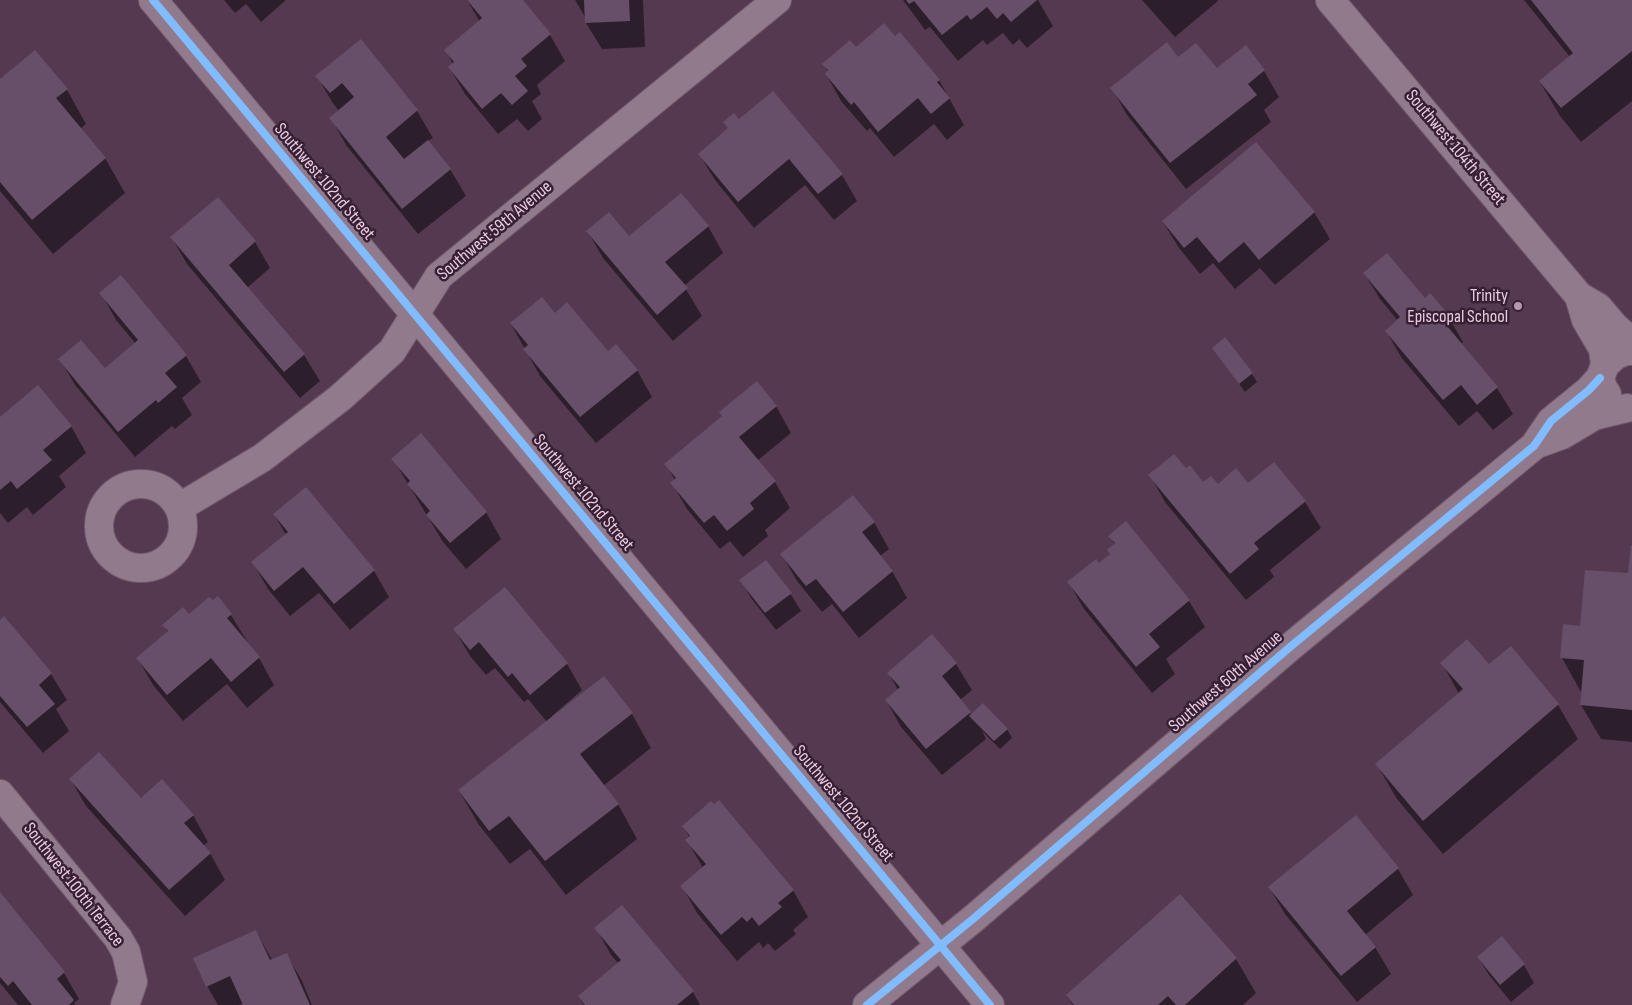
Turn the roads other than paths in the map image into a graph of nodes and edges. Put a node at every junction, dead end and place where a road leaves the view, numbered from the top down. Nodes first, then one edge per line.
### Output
1 (153, 0) edge
2 (777, 0) edge
3 (1330, 0) edge
4 (1579, 296) junction
5 (414, 314) junction
6 (1632, 342) edge
7 (1632, 351) edge
8 (1603, 371) junction
9 (1629, 409) edge
10 (1534, 446) junction
11 (180, 507) dead end
12 (0, 794) edge
13 (941, 945) junction
14 (129, 994) edge
15 (867, 1005) edge
16 (990, 1005) edge

1 - 5 street, Southwest 102nd Street
2 - 5 street, Southwest 59th Avenue
3 - 4 street, Southwest 104th Street
4 - 6 street, Southwest 104th Street
4 - 8 street, Southwest 104th Street
5 - 11 street, Southwest 59th Avenue
5 - 13 street, Southwest 102nd Street
7 - 8 street, Southwest 60th Avenue
8 - 9 street, Southwest 104th Street
8 - 10 street, Southwest 60th Avenue
9 - 10 street, Southwest 60th Avenue
10 - 13 street, Southwest 60th Avenue
12 - 14 street, Southwest 100th Terrace
13 - 15 street, Southwest 60th Avenue
13 - 16 street, Southwest 102nd Street

